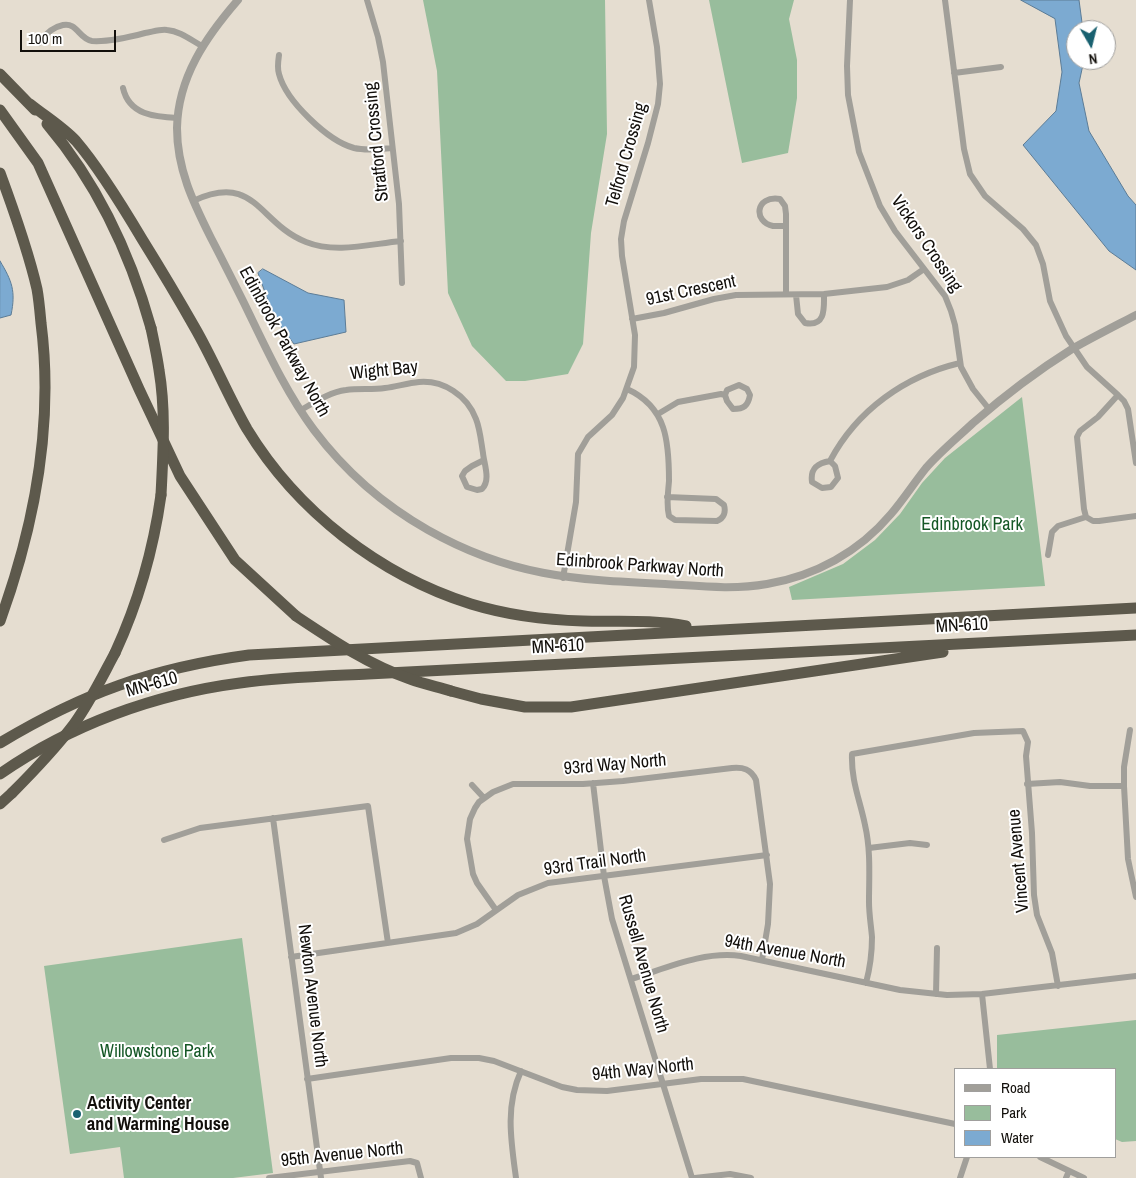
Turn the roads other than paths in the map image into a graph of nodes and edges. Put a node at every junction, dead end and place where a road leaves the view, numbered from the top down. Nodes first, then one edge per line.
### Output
1 (238, 0) edge
2 (366, 0) edge
3 (649, 0) edge
4 (850, 0) edge
5 (945, 0) edge
6 (39, 42) dead end
7 (202, 46) junction
8 (279, 55) dead end
9 (1001, 67) dead end
10 (954, 73) junction
11 (0, 74) edge
12 (122, 88) dead end
13 (30, 104) junction
14 (0, 110) edge
15 (178, 118) junction
16 (392, 148) junction
17 (0, 173) edge
18 (193, 201) junction
19 (786, 226) junction
20 (401, 241) junction
21 (924, 269) junction
22 (402, 284) dead end
23 (786, 294) junction
24 (824, 294) junction
25 (796, 295) junction
26 (1136, 315) edge
27 (632, 319) junction
28 (1074, 348) junction
29 (960, 363) junction
30 (628, 389) junction
31 (725, 394) dead end
32 (1118, 394) junction
33 (990, 409) junction
34 (301, 410) junction
35 (658, 414) junction
36 (484, 460) junction
37 (830, 461) junction
38 (1136, 463) edge
39 (667, 497) junction
40 (1086, 516) junction
41 (1136, 516) edge
42 (1048, 555) dead end
43 (563, 578) junction
44 (1136, 608) edge
45 (0, 621) edge
46 (703, 630) junction
47 (1136, 636) edge
48 (1130, 730) dead end
49 (0, 743) edge
50 (0, 774) edge
51 (593, 783) junction
52 (1027, 784) junction
53 (472, 785) dead end
54 (1124, 786) junction
55 (484, 798) junction
56 (0, 804) edge
57 (273, 818) junction
58 (164, 840) dead end
59 (926, 845) dead end
60 (869, 848) junction
61 (767, 855) junction
62 (604, 876) junction
63 (1136, 897) edge
64 (496, 910) junction
65 (388, 943) junction
66 (937, 948) dead end
67 (292, 956) junction
68 (762, 960) junction
69 (1136, 976) edge
70 (631, 979) junction
71 (866, 983) junction
72 (1058, 986) junction
73 (936, 994) junction
74 (982, 994) junction
75 (990, 1068) edge
76 (521, 1071) junction
77 (307, 1079) junction
78 (663, 1084) junction
79 (954, 1124) edge
80 (968, 1158) edge
81 (1042, 1158) edge
82 (1069, 1171) junction
83 (321, 1175) edge
84 (269, 1178) edge
85 (421, 1178) edge
86 (516, 1178) edge
87 (693, 1178) edge
88 (751, 1178) edge
89 (960, 1178) edge
90 (1066, 1178) edge
91 (1084, 1178) edge

1 - 7 street, Edinbrook Parkway North
2 - 16 street, Stratford Crossing
3 - 27 street, Telford Crossing
4 - 21 street, Vickors Crossing
5 - 10 street
6 - 7 street
7 - 15 street, Edinbrook Parkway North
8 - 16 street
9 - 10 street
10 - 28 street
11 - 13 highway
12 - 15 street
13 - 46 highway
13 - 56 highway, bridge
14 - 47 highway, bridge
15 - 18 street, Edinbrook Parkway North
16 - 20 street, Stratford Crossing
17 - 45 highway
18 - 20 street
18 - 34 street, Edinbrook Parkway North
19 - 19 street
19 - 23 street
20 - 22 street, Stratford Crossing
21 - 24 street, 91st Crescent
21 - 29 street, Vickors Crossing
23 - 25 street, 91st Crescent
23 - 27 street, 91st Crescent
24 - 25 street, 91st Crescent
24 - 25 street
26 - 28 street, Edinbrook Parkway North
27 - 30 street, Telford Crossing
28 - 32 street
28 - 33 street, Edinbrook Parkway North
29 - 33 street, Vickors Crossing
29 - 37 street
30 - 35 street
30 - 43 street, Telford Crossing
31 - 35 street
32 - 38 street
32 - 40 street
33 - 43 street, Edinbrook Parkway North
34 - 36 street, Wight Bay
34 - 43 street, Edinbrook Parkway North
35 - 39 street
36 - 36 street, Wight Bay
37 - 37 street
39 - 39 street
40 - 41 street
40 - 42 street
44 - 46 highway, MN-610
46 - 49 highway, MN-610
47 - 50 highway, MN-610
48 - 54 street
51 - 55 street, 93rd Way North
51 - 61 street, 93rd Way North
51 - 62 street, Russell Avenue North
52 - 54 street
52 - 60 street, Vincent Avenue
52 - 72 street, Vincent Avenue
53 - 55 street
54 - 63 street
55 - 64 street
57 - 58 street
57 - 65 street
57 - 67 street, Newton Avenue North
59 - 60 street
60 - 71 street
61 - 62 street, 93rd Trail North
61 - 68 street
62 - 64 street, 93rd Trail North
62 - 70 street, Russell Avenue North
64 - 65 street, 93rd Trail North
65 - 67 street, 93rd Trail North
66 - 73 street
67 - 77 street, Newton Avenue North
68 - 70 street, 94th Avenue North
68 - 71 street, 94th Avenue North
69 - 72 street, 94th Avenue North
70 - 78 street, Russell Avenue North
71 - 73 street, 94th Avenue North
72 - 74 street, 94th Avenue North
73 - 74 street, 94th Avenue North
74 - 75 street
76 - 77 street, 94th Way North
76 - 78 street, 94th Way North
76 - 86 street
77 - 83 street, Newton Avenue North
78 - 79 street, 94th Way North
78 - 87 street, Russell Avenue North
80 - 89 street
81 - 82 street
82 - 90 street
82 - 91 street
83 - 84 street, 95th Avenue North
83 - 85 street, 95th Avenue North
87 - 88 street

